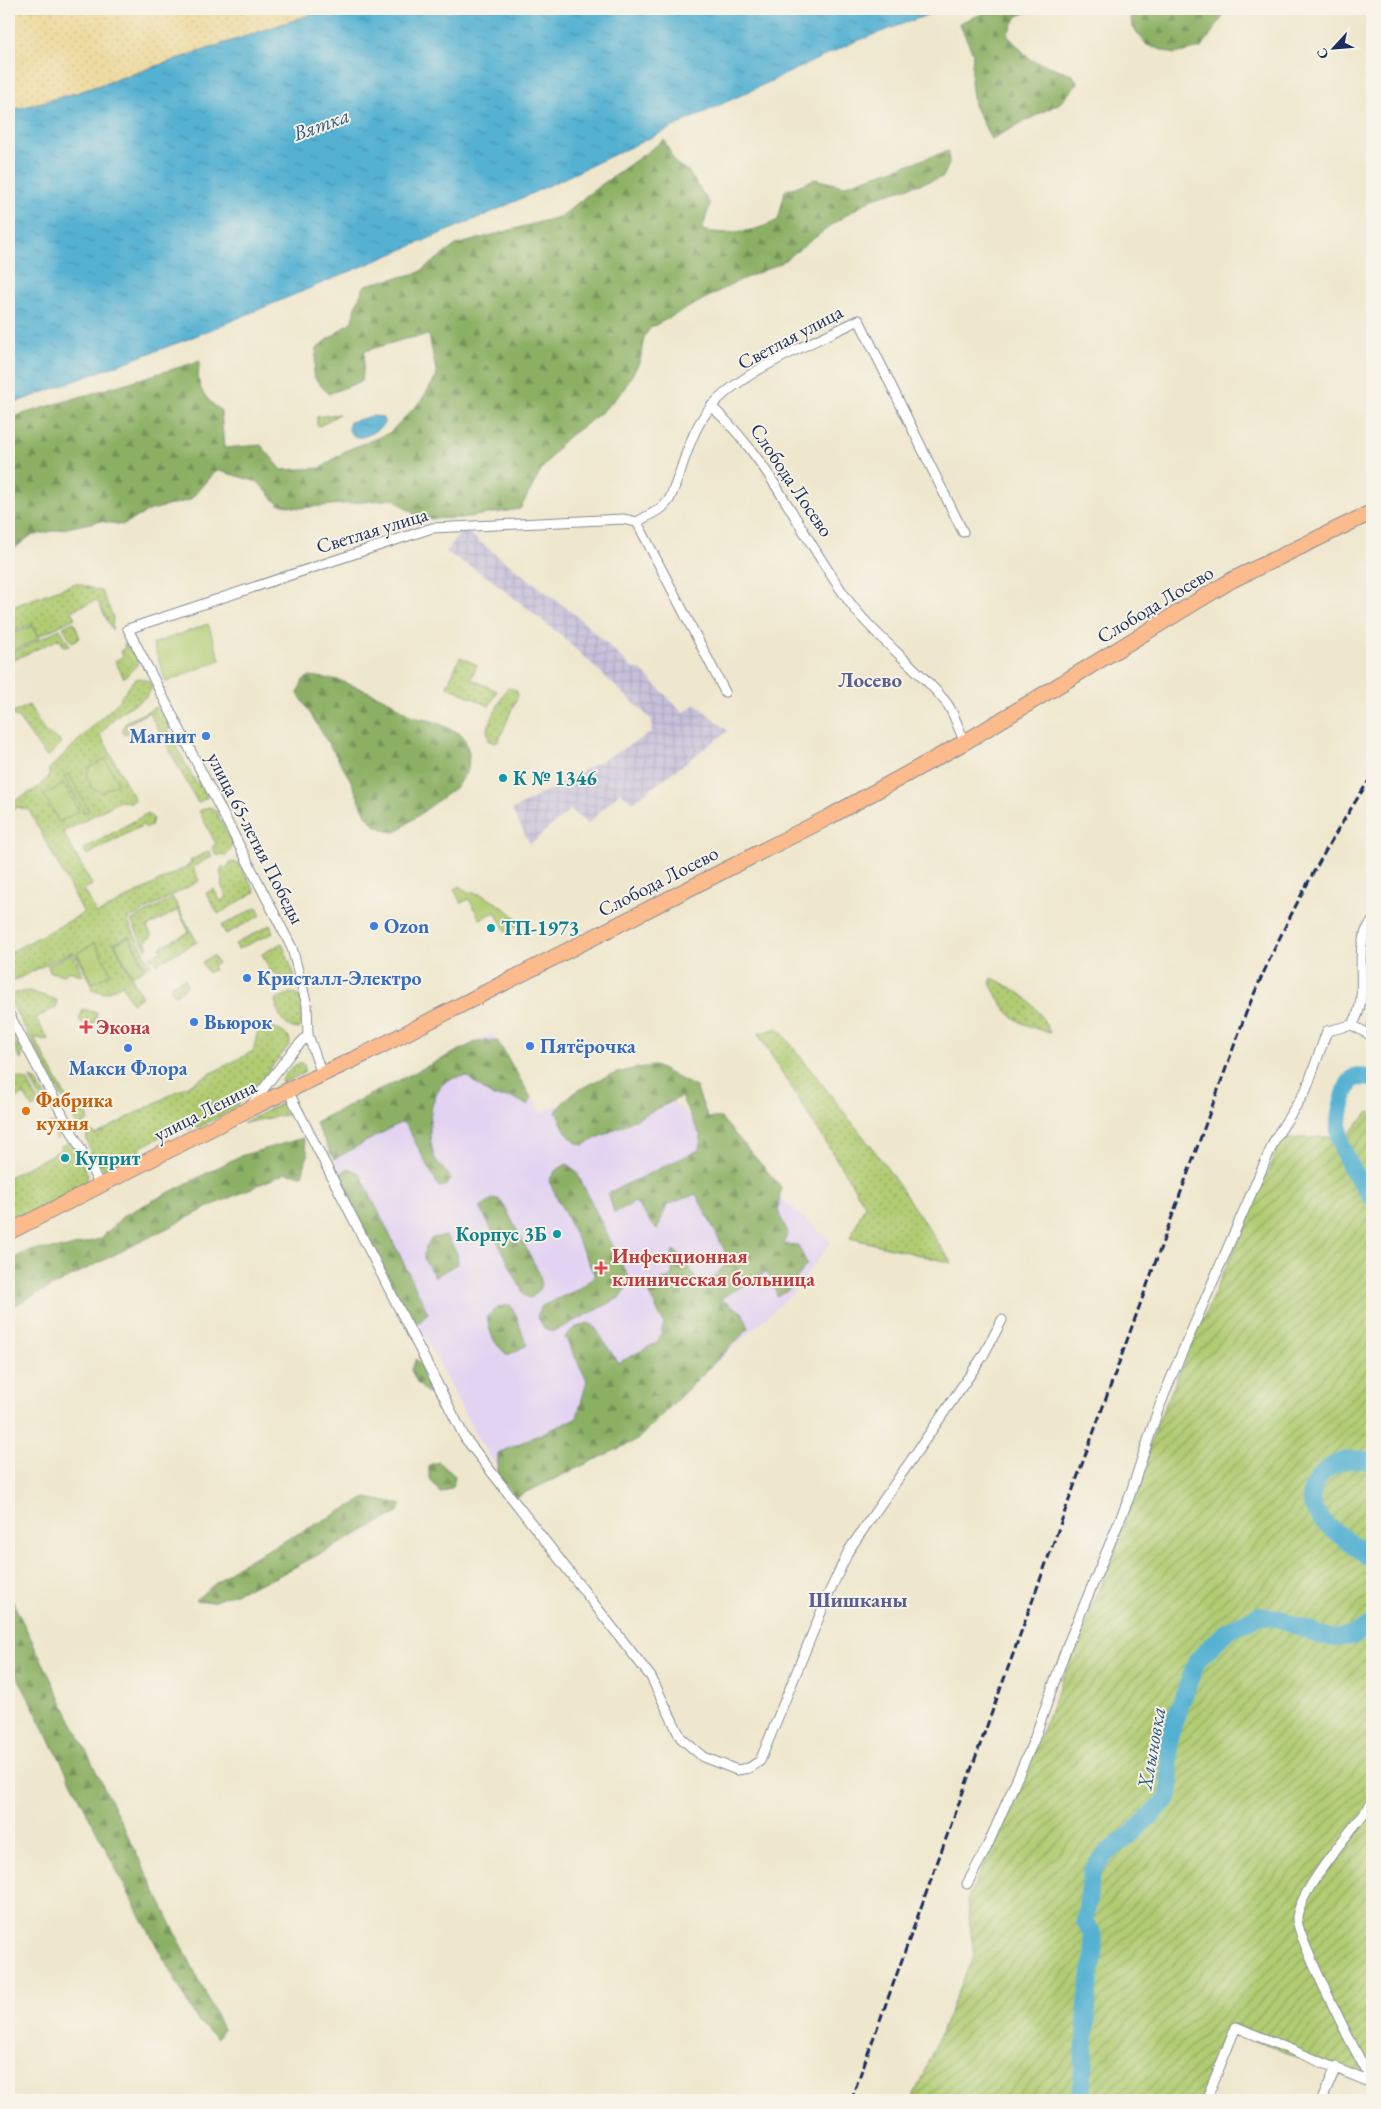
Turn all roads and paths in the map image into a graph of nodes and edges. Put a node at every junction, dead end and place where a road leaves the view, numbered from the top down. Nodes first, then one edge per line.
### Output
1 (711, 406) junction
2 (1372, 512) edge
3 (637, 522) junction
4 (962, 532) dead end
5 (128, 629) joint
6 (725, 692) dead end
7 (965, 742) junction
8 (1372, 922) edge
9 (9, 1014) edge
10 (1352, 1025) junction
11 (308, 1034) junction
12 (1372, 1036) edge
13 (368, 1053) joint
14 (322, 1074) junction
15 (288, 1090) junction
16 (249, 1109) junction
17 (100, 1185) junction
18 (9, 1232) edge
19 (1002, 1320) dead end
20 (1372, 1802) edge
21 (966, 1884) dead end
22 (1336, 2067) junction
23 (1372, 2080) edge
24 (1372, 2083) edge
25 (1206, 2100) edge
26 (1322, 2100) edge

1 - 3 street, Светлая улица
1 - 4 street, Светлая улица
1 - 7 street, Слобода Лосево
2 - 7 main road, Слобода Лосево
3 - 5 street, Светлая улица
3 - 6 street
5 - 11 street, улица 65-летия Победы
7 - 13 main road, Слобода Лосево
8 - 10 street
9 - 17 street
10 - 12 street
10 - 21 street
11 - 14 street, улица 65-летия Победы
11 - 16 street
13 - 14 main road, улица Ленина
14 - 15 main road, улица Ленина
15 - 16 main road, улица Ленина
15 - 19 street
16 - 17 main road, улица Ленина
17 - 18 main road, улица Ленина
20 - 23 street
22 - 24 street
22 - 25 street
22 - 26 street

